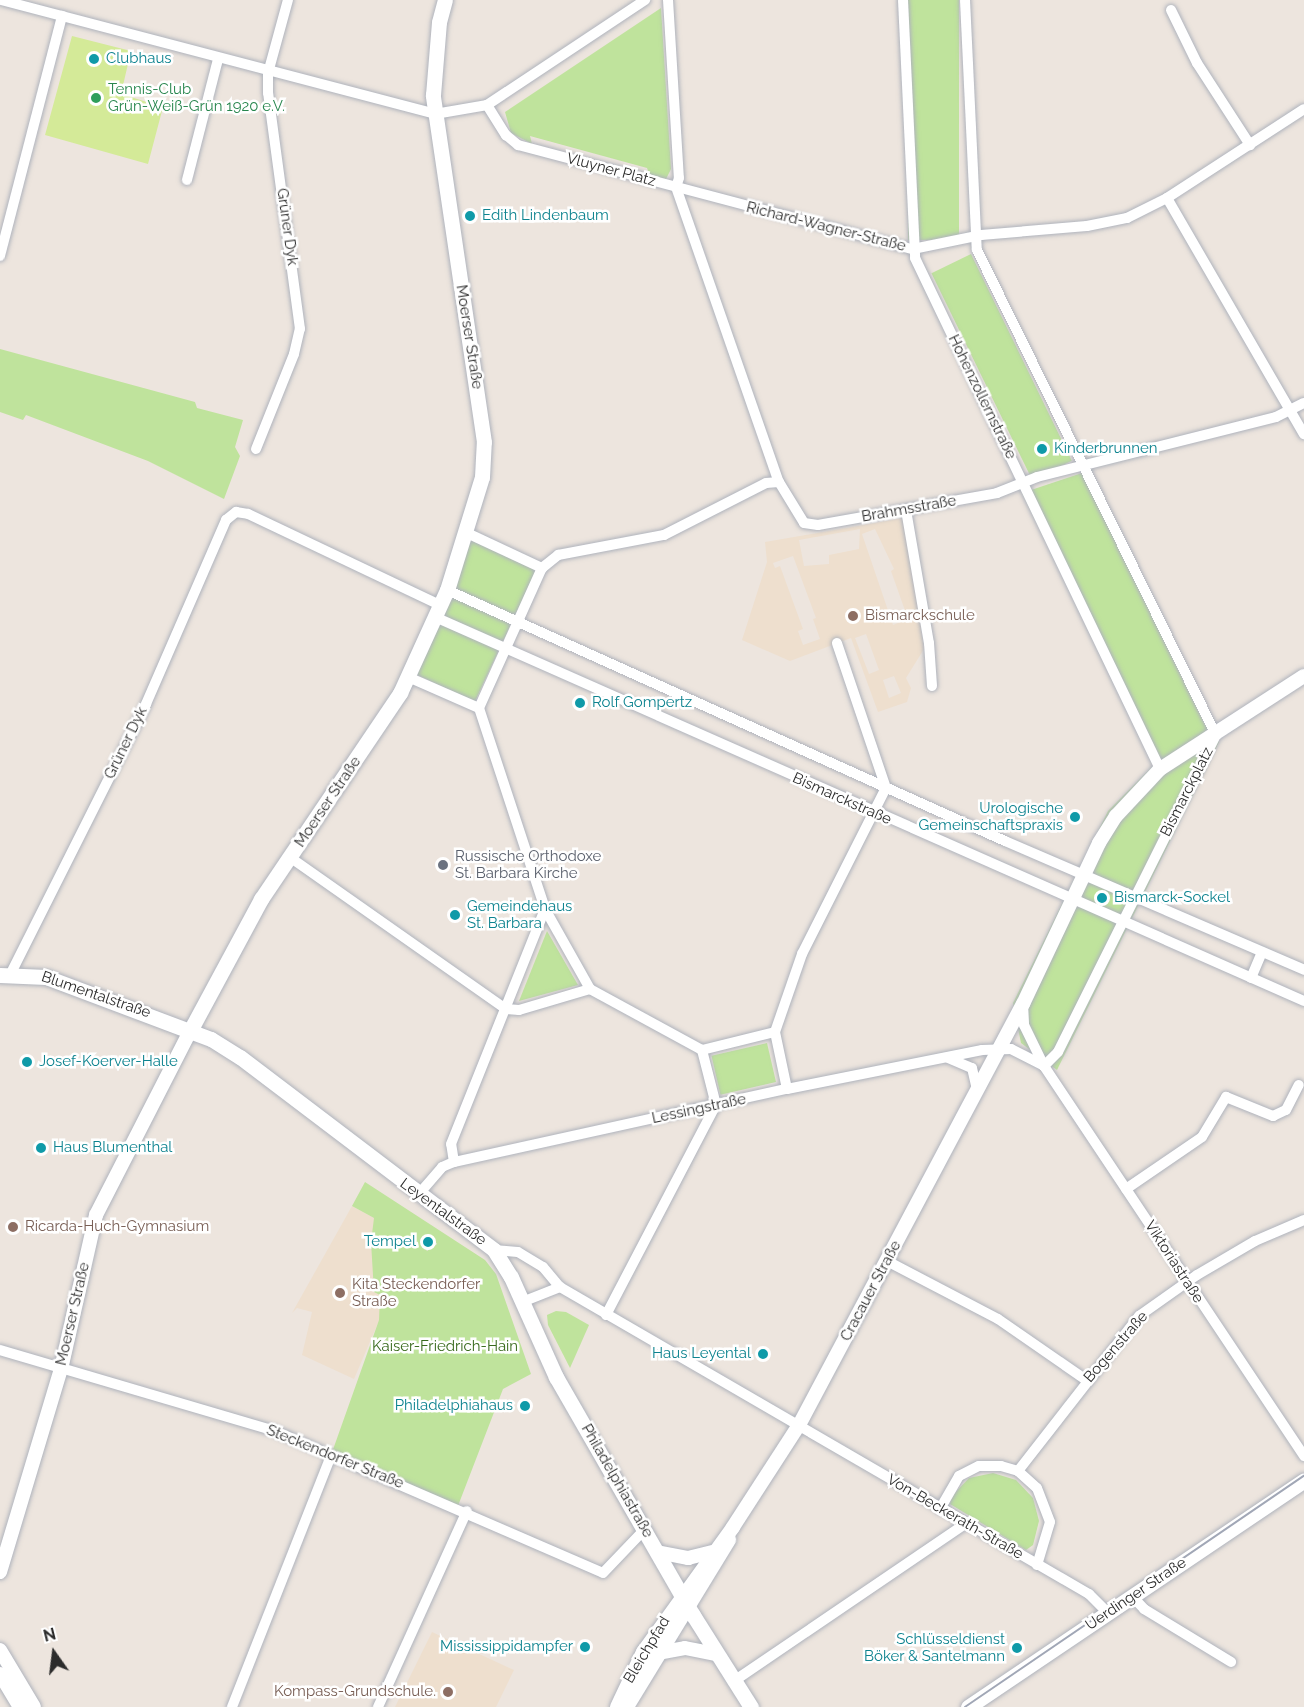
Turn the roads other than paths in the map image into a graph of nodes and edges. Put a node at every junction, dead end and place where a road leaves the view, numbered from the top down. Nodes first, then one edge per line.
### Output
1 (1, 0) edge
2 (288, 0) edge
3 (445, 0) edge
4 (645, 0) edge
5 (668, 0) edge
6 (903, 0) edge
7 (965, 0) edge
8 (1171, 10) dead end
9 (62, 16) junction
10 (218, 59) junction
11 (268, 73) junction
12 (487, 105) junction
13 (1304, 109) edge
14 (435, 114) junction
15 (1250, 145) junction
16 (187, 180) dead end
17 (676, 187) junction
18 (1167, 198) junction
19 (974, 237) junction
20 (913, 249) junction
21 (0, 256) edge
22 (1304, 403) edge
23 (1291, 412) junction
24 (1304, 434) edge
25 (256, 449) dead end
26 (1083, 465) junction
27 (1024, 481) junction
28 (779, 482) junction
29 (906, 510) junction
30 (236, 512) joint
31 (467, 533) junction
32 (543, 568) junction
33 (447, 590) junction
34 (437, 611) junction
35 (518, 623) junction
36 (837, 643) dead end
37 (506, 650) junction
38 (1304, 676) edge
39 (408, 677) junction
40 (932, 686) dead end
41 (479, 708) junction
42 (1216, 735) junction
43 (1160, 769) junction
44 (886, 788) junction
45 (875, 814) junction
46 (291, 858) junction
47 (1083, 876) junction
48 (1133, 898) junction
49 (1074, 899) junction
50 (545, 909) junction
51 (1122, 920) junction
52 (1262, 952) junction
53 (1304, 970) edge
54 (6, 974) edge
55 (1251, 978) junction
56 (590, 989) junction
57 (1304, 1001) edge
58 (1023, 1004) junction
59 (506, 1009) junction
60 (191, 1029) junction
61 (775, 1032) junction
62 (999, 1049) junction
63 (702, 1050) junction
64 (945, 1057) junction
65 (1044, 1066) junction
66 (1299, 1085) dead end
67 (787, 1089) junction
68 (977, 1090) junction
69 (716, 1105) junction
70 (454, 1162) junction
71 (1126, 1189) junction
72 (418, 1195) junction
73 (1304, 1220) edge
74 (494, 1250) junction
75 (887, 1261) junction
76 (1186, 1281) junction
77 (560, 1287) junction
78 (522, 1302) junction
79 (606, 1315) junction
80 (0, 1350) edge
81 (61, 1369) junction
82 (1086, 1380) junction
83 (799, 1425) junction
84 (1304, 1456) edge
85 (330, 1458) junction
86 (1018, 1471) junction
87 (1304, 1480) edge
88 (940, 1509) junction
89 (467, 1511) junction
90 (965, 1524) junction
91 (733, 1527) junction
92 (645, 1529) junction
93 (657, 1552) junction
94 (712, 1552) junction
95 (1037, 1565) junction
96 (0, 1572) edge
97 (682, 1595) junction
98 (1132, 1596) junction
99 (689, 1610) junction
100 (1108, 1613) junction
101 (0, 1650) edge
102 (663, 1652) junction
103 (717, 1654) junction
104 (1231, 1662) dead end
105 (0, 1674) edge
106 (734, 1681) junction
107 (20, 1707) edge
108 (34, 1707) edge
109 (232, 1707) edge
110 (378, 1707) edge
111 (617, 1707) edge
112 (627, 1707) edge
113 (751, 1707) edge
114 (968, 1707) edge

1 - 9 street
2 - 11 street, Grüner Dyk
3 - 14 main road, Moerser Straße
4 - 12 street
5 - 17 street, Vluyner Platz
6 - 20 street, Hohenzollernstraße
7 - 19 street
8 - 15 street
9 - 10 street
9 - 21 street
10 - 11 street
10 - 16 street
11 - 14 street
11 - 25 street, Grüner Dyk
12 - 14 street
12 - 17 street, Vluyner Platz
13 - 15 street, Richard-Wagner-Straße
14 - 31 main road, Moerser Straße
15 - 18 street, Richard-Wagner-Straße
17 - 20 street, Richard-Wagner-Straße
17 - 28 street
18 - 19 street, Richard-Wagner-Straße
18 - 23 street
19 - 20 street, Richard-Wagner-Straße
19 - 26 street
20 - 27 street, Hohenzollernstraße
22 - 23 street, Brahmsstraße
23 - 24 street
23 - 26 street, Brahmsstraße
26 - 27 street, Brahmsstraße
26 - 42 street
27 - 29 street, Brahmsstraße
27 - 43 street, Hohenzollernstraße
28 - 29 street, Brahmsstraße
28 - 32 street
29 - 40 street
30 - 34 street, Bismarckstraße
30 - 54 street, Grüner Dyk
31 - 32 street
31 - 33 main road, Moerser Straße
32 - 35 street
33 - 34 main road, Moerser Straße
33 - 35 street, Bismarckstraße
34 - 37 street, Bismarckstraße
34 - 39 main road, Moerser Straße
35 - 37 street
35 - 44 street, Bismarckstraße
36 - 44 street, Bismarckstraße
37 - 41 street
37 - 45 street, Bismarckstraße
38 - 42 street
39 - 41 street
39 - 46 main road, Moerser Straße
41 - 50 street
42 - 43 street, Bismarckplatz
42 - 48 street, Bismarckplatz
43 - 47 street, Bismarckplatz
44 - 45 street
44 - 47 street, Bismarckstraße
45 - 49 street, Bismarckstraße
45 - 61 street
46 - 59 street
46 - 60 main road, Moerser Straße
47 - 48 street, Bismarckstraße
47 - 49 street, Bismarckplatz
48 - 51 street, Bismarckplatz
48 - 52 street, Bismarckstraße
49 - 51 street, Bismarckstraße
49 - 58 street, Bismarckplatz
50 - 56 street
50 - 59 street
51 - 55 street, Bismarckstraße
51 - 65 street, Bismarckplatz
52 - 53 street, Bismarckstraße
52 - 55 street
54 - 60 main road, Blumentalstraße
55 - 57 street, Bismarckstraße
56 - 59 street
56 - 63 street
58 - 62 street, Bismarckplatz
58 - 65 street, Viktoriastraße
59 - 70 street
60 - 72 main road, Leyentalstraße
60 - 81 street, Moerser Straße
61 - 63 street
61 - 67 street
62 - 64 street, Lessingstraße
62 - 65 street, Viktoriastraße
62 - 68 street, Cracauer Straße
63 - 69 street
64 - 67 street, Lessingstraße
64 - 68 street
65 - 71 street, Viktoriastraße
66 - 71 street
67 - 69 street, Lessingstraße
68 - 75 street, Cracauer Straße
69 - 70 street, Lessingstraße
69 - 79 street
70 - 72 street
71 - 76 street, Viktoriastraße
72 - 74 main road, Leyentalstraße
73 - 76 street, Bogenstraße
74 - 77 street, Leyentalstraße
74 - 78 main road, Philadelphiastraße
75 - 82 street
75 - 83 street, Cracauer Straße
76 - 82 street, Bogenstraße
76 - 84 street, Viktoriastraße
77 - 78 street
77 - 79 street, Leyentalstraße
78 - 92 main road, Philadelphiastraße
79 - 83 street, Leyentalstraße
80 - 81 street, Steckendorfer Straße
81 - 85 street, Steckendorfer Straße
81 - 96 street, Moerser Straße
82 - 86 street, Bogenstraße
83 - 88 street, Von-Beckerath-Straße
83 - 91 street, Cracauer Straße
85 - 89 street, Steckendorfer Straße
85 - 109 street
86 - 88 street
86 - 95 street
87 - 98 main road, Uerdinger Straße
88 - 90 street, Von-Beckerath-Straße
89 - 92 street, Steckendorfer Straße
89 - 110 street
90 - 95 street, Von-Beckerath-Straße
90 - 106 street
91 - 94 street, Cracauer Straße
91 - 99 street, Cracauer Straße
92 - 93 main road, Philadelphiastraße
93 - 94 street
93 - 97 main road, Philadelphiastraße
94 - 97 street, Cracauer Straße
95 - 100 street, Von-Beckerath-Straße
97 - 99 main road, Philadelphiastraße
97 - 111 street, Bleichpfad
98 - 100 main road, Uerdinger Straße
98 - 104 street
99 - 102 street, Bleichpfad
99 - 103 main road, Philadelphiastraße
100 - 114 main road, Uerdinger Straße
101 - 108 street
102 - 103 street
102 - 112 street, Bleichpfad
103 - 106 main road, Philadelphiastraße
105 - 107 street
106 - 113 main road, Philadelphiastraße

